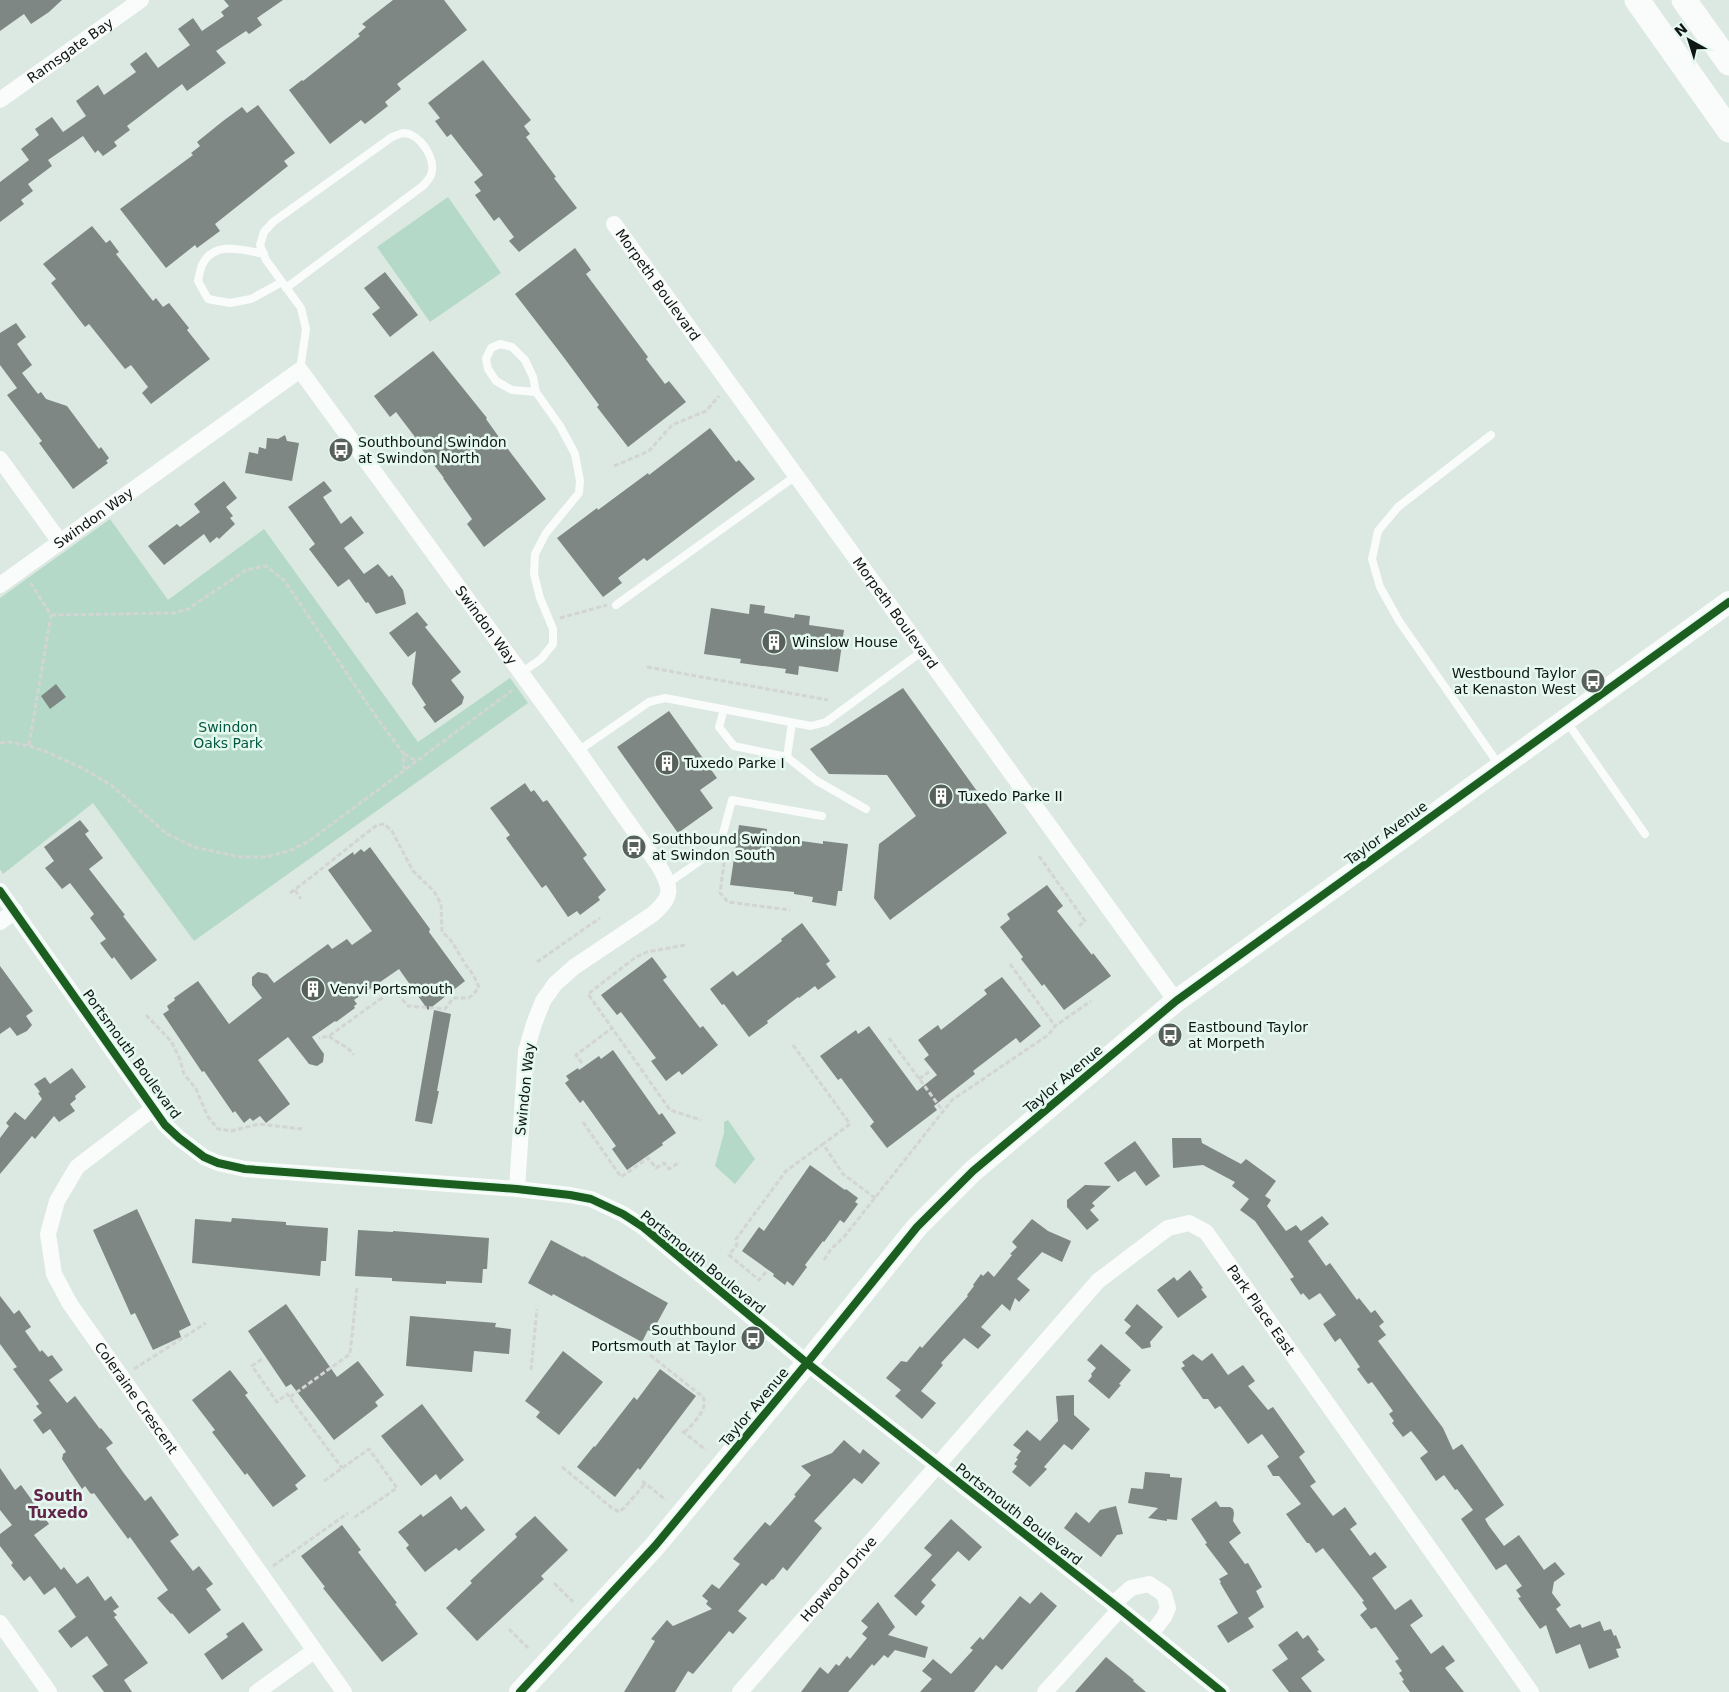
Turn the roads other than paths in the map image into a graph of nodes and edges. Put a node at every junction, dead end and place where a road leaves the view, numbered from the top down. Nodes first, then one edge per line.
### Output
1 (141, 0) edge
2 (1637, 0) edge
3 (1684, 0) edge
4 (1729, 63) edge
5 (0, 100) edge
6 (1729, 130) edge
7 (614, 224) dead end
8 (264, 254) junction
9 (284, 285) junction
10 (300, 370) junction
11 (536, 392) junction
12 (1491, 435) dead end
13 (0, 459) edge
14 (797, 475) junction
15 (60, 542) junction
16 (0, 585) edge
17 (1729, 602) edge
18 (616, 605) road end
19 (1729, 619) edge
20 (924, 650) junction
21 (1639, 666) junction
22 (524, 676) junction
23 (724, 709) junction
24 (1565, 720) junction
25 (792, 723) junction
26 (578, 751) junction
27 (787, 757) junction
28 (1500, 767) junction
29 (866, 809) dead end
30 (822, 816) dead end
31 (1646, 834) dead end
32 (668, 883) junction
33 (0, 891) edge
34 (15, 912) junction
35 (0, 922) edge
36 (1176, 1001) junction
37 (154, 1108) junction
38 (517, 1188) junction
39 (807, 1363) junction
40 (937, 1466) junction
41 (1116, 1606) junction
42 (0, 1622) edge
43 (1151, 1634) junction
44 (314, 1652) junction
45 (49, 1692) edge
46 (256, 1692) edge
47 (344, 1692) edge
48 (520, 1692) edge
49 (740, 1692) edge
50 (1045, 1692) edge
51 (1222, 1692) edge
52 (1531, 1692) edge

1 - 5 street, Ramsgate Bay
2 - 6 main road
3 - 4 main road
7 - 14 street, Morpeth Boulevard
8 - 9 lane
8 - 9 lane
8 - 9 lane
9 - 10 lane
10 - 15 street, Swindon Way
10 - 22 street, Swindon Way
11 - 11 lane
11 - 22 lane
12 - 28 lane
13 - 15 street
14 - 18 lane
14 - 20 street, Morpeth Boulevard
15 - 16 street, Swindon Way
17 - 21 street, Taylor Avenue
19 - 21 street, Taylor Avenue
20 - 25 lane
20 - 36 street, Morpeth Boulevard
21 - 24 street, Taylor Avenue
22 - 26 street, Swindon Way
23 - 25 lane
23 - 26 lane
23 - 27 lane
24 - 28 street, Taylor Avenue
24 - 31 lane
25 - 27 lane
26 - 32 street, Swindon Way
27 - 29 lane
28 - 36 street, Taylor Avenue
30 - 32 lane
32 - 38 street, Swindon Way
33 - 34 street, Portsmouth Boulevard
34 - 35 street
34 - 37 street, Portsmouth Boulevard
36 - 39 street, Taylor Avenue
37 - 38 street, Portsmouth Boulevard
37 - 44 street, Coleraine Crescent
38 - 39 street, Portsmouth Boulevard
39 - 40 street, Portsmouth Boulevard
39 - 48 street, Taylor Avenue
40 - 41 street, Portsmouth Boulevard
40 - 49 street, Hopwood Drive
40 - 52 street, Park Place East
41 - 43 street, Portsmouth Boulevard
41 - 43 street
41 - 50 street
42 - 45 street
43 - 51 street, Portsmouth Boulevard
44 - 46 street
44 - 47 street, Coleraine Crescent

